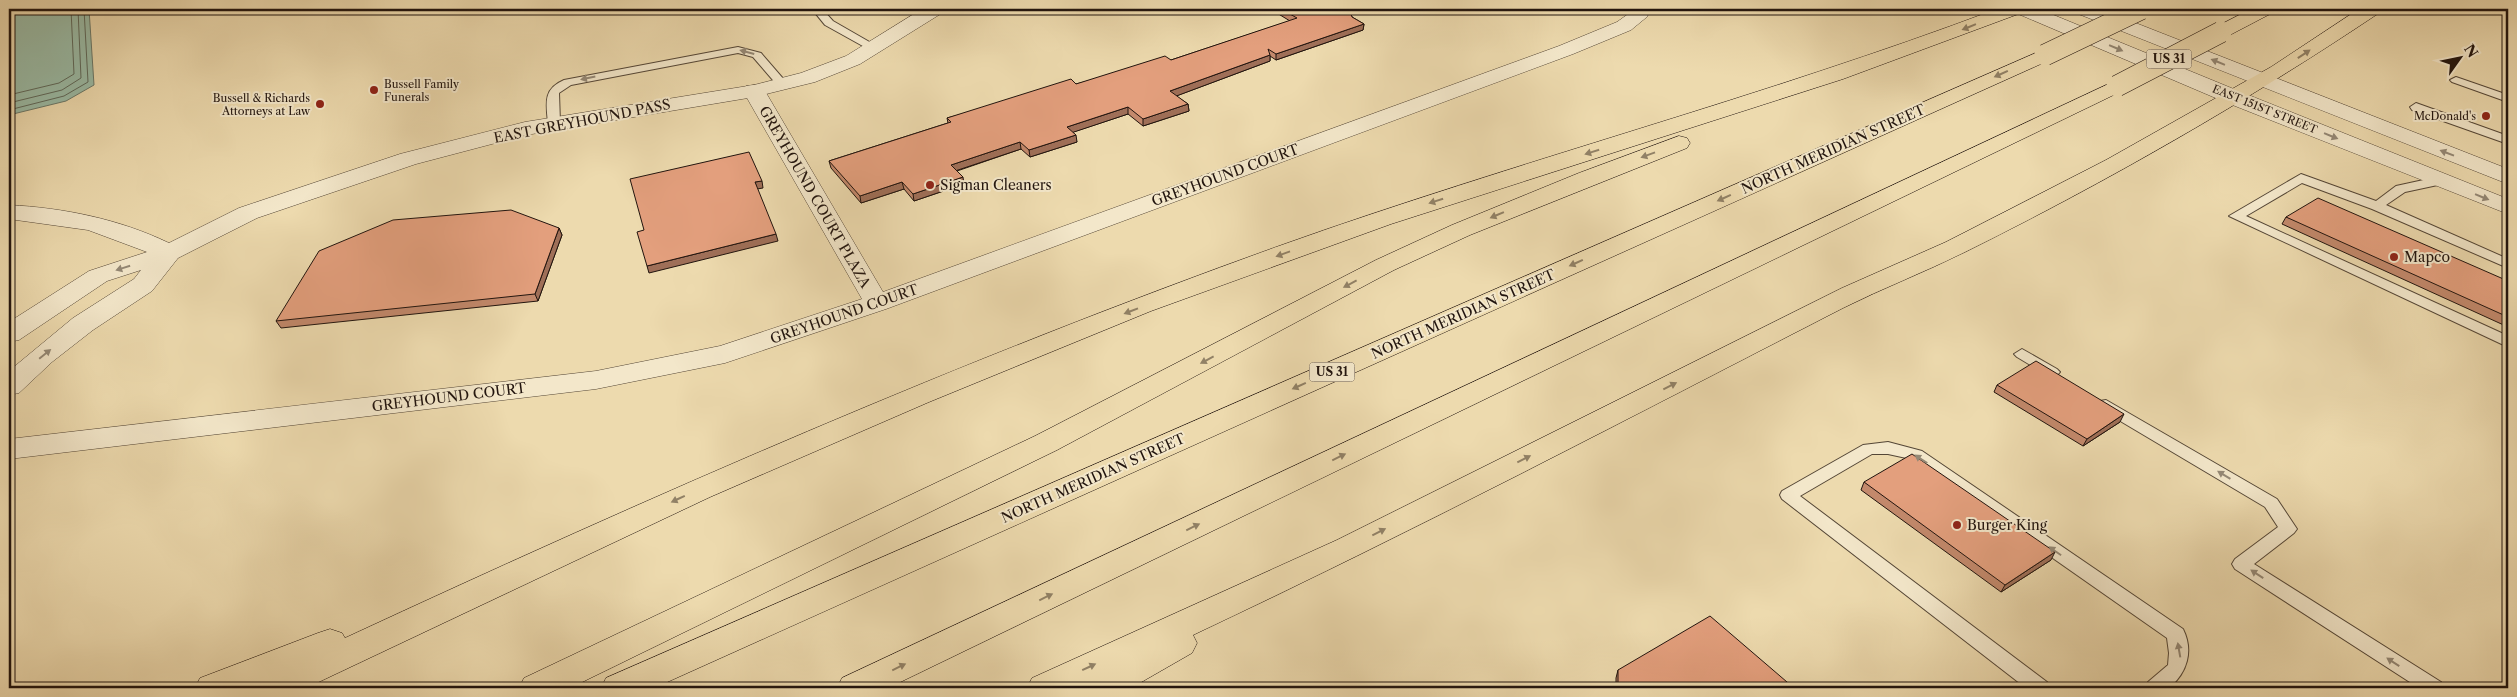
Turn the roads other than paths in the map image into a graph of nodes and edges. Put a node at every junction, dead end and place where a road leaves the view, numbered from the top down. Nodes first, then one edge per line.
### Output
1 (816, 9) edge
2 (935, 9) edge
3 (2014, 9) edge
4 (2023, 9) edge
5 (2083, 9) edge
6 (2141, 9) edge
7 (2265, 9) edge
8 (2372, 9) edge
9 (1638, 16) dead end
10 (874, 48) junction
11 (1839, 75) junction
12 (2263, 80) junction
13 (2456, 80) dead end
14 (782, 84) junction
15 (754, 91) junction
16 (2234, 97) junction
17 (2508, 99) edge
18 (2416, 107) dead end
19 (554, 123) junction
20 (2508, 140) edge
21 (2508, 177) edge
22 (2442, 180) junction
23 (2377, 206) junction
24 (2508, 207) edge
25 (9, 212) edge
26 (169, 253) junction
27 (2508, 264) edge
28 (877, 303) junction
29 (9, 334) edge
30 (2508, 342) edge
31 (2022, 354) dead end
32 (2065, 380) edge
33 (9, 386) edge
34 (2090, 395) edge
35 (9, 449) edge
36 (1348, 548) junction
37 (546, 560) junction
38 (213, 688) edge
39 (272, 688) edge
40 (537, 688) edge
41 (619, 688) edge
42 (856, 688) edge
43 (1045, 688) edge
44 (1101, 688) edge
45 (2040, 688) edge
46 (2155, 688) edge
47 (2434, 688) edge

1 - 10 lane
2 - 10 street, EAST GREYHOUND PASS
3 -> 11 highway
4 -> 16 street, EAST 151ST STREET
12 -> 5 street, EAST 151ST STREET
6 -> 41 highway, NORTH MERIDIAN STREET / US 31, bridge
42 -> 7 highway, US 31, bridge
12 -> 8 highway
9 - 28 street, GREYHOUND COURT
10 - 14 street, EAST GREYHOUND PASS
11 -> 37 highway
11 -> 40 highway
12 - 16 highway
21 -> 12 street, EAST 151ST STREET
13 - 17 lane
14 - 15 street, EAST GREYHOUND PASS
14 -> 19 lane
15 - 19 street, EAST GREYHOUND PASS
15 - 28 street, GREYHOUND COURT PLAZA
16 -> 22 street, EAST 151ST STREET
36 -> 16 highway
18 - 20 lane
19 - 26 street, EAST GREYHOUND PASS
22 - 23 lane
22 -> 24 street, EAST 151ST STREET
23 - 27 lane
23 - 30 lane
25 - 26 street
26 -> 29 street, EAST GREYHOUND PASS
33 -> 26 street, EAST GREYHOUND PASS
28 - 35 street, GREYHOUND COURT
31 - 32 lane
47 -> 34 lane
43 -> 36 highway
36 - 44 highway
37 - 38 highway
37 - 39 highway
46 -> 45 lane

